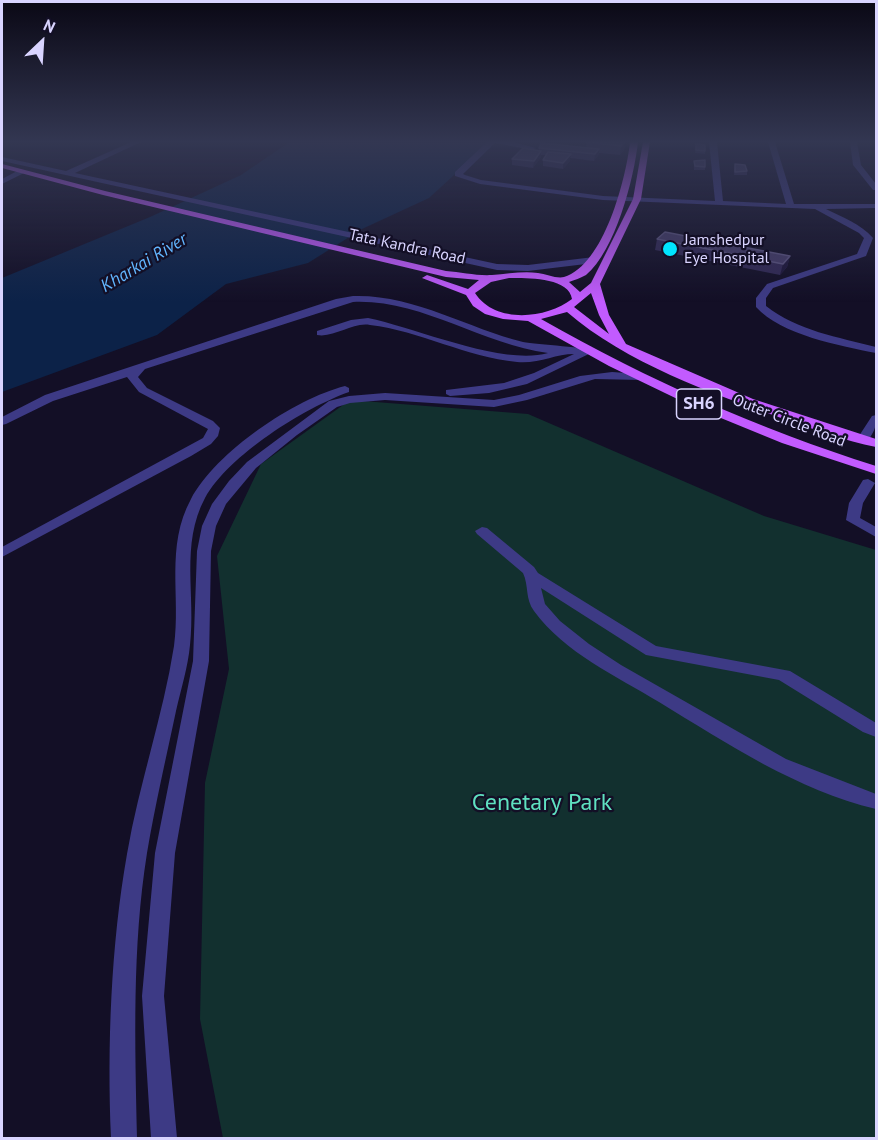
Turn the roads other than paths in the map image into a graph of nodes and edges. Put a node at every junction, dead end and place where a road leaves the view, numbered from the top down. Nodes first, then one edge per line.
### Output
1 (77, 195) edge
2 (113, 195) edge
3 (168, 195) edge
4 (592, 195) edge
5 (638, 195) edge
6 (717, 195) edge
7 (787, 195) edge
8 (622, 198) junction
9 (637, 200) junction
10 (718, 203) junction
11 (876, 206) edge
12 (791, 207) junction
13 (816, 207) junction
14 (594, 260) junction
15 (491, 278) junction
16 (561, 282) junction
17 (594, 284) junction
18 (470, 293) junction
19 (573, 304) junction
20 (531, 318) junction
21 (321, 333) dead end
22 (621, 347) junction
23 (876, 350) edge
24 (559, 353) junction
25 (594, 353) junction
26 (135, 371) junction
27 (596, 376) junction
28 (641, 377) junction
29 (512, 386) junction
30 (527, 396) junction
31 (876, 419) edge
32 (2, 421) edge
33 (863, 439) junction
34 (876, 443) edge
35 (876, 470) edge
36 (868, 483) dead end
37 (482, 531) dead end
38 (876, 533) edge
39 (2, 553) edge
40 (534, 577) junction
41 (876, 730) edge
42 (876, 802) edge
43 (124, 1138) edge
44 (164, 1138) edge

1 - 18 main road
2 - 15 main road, Tata Kandra Road
3 - 14 street
4 - 8 street
5 - 9 main road
6 - 10 street
7 - 12 street
8 - 9 street
8 - 14 main road
9 - 10 street
9 - 17 main road
10 - 12 street
11 - 13 street
12 - 13 street
13 - 23 street
14 - 16 main road
15 - 16 main road, Tata Kandra Road
15 - 18 main road
16 - 19 main road
17 - 19 main road
17 - 22 main road
18 - 20 main road
19 - 20 main road
19 - 22 main road, SH6
20 - 25 main road, Outer Circle Road / SH6
21 - 24 street
22 - 25 main road
22 - 33 main road, SH6
24 - 25 street
24 - 26 street
25 - 27 street
25 - 28 main road, Outer Circle Road / SH6
25 - 29 street
26 - 32 street
26 - 39 street
27 - 28 street
27 - 30 street
28 - 35 main road, Outer Circle Road / SH6
29 - 30 street
29 - 43 street
30 - 44 street
31 - 33 street
33 - 34 main road, SH6
36 - 38 street
37 - 40 street
40 - 41 street
40 - 42 street

